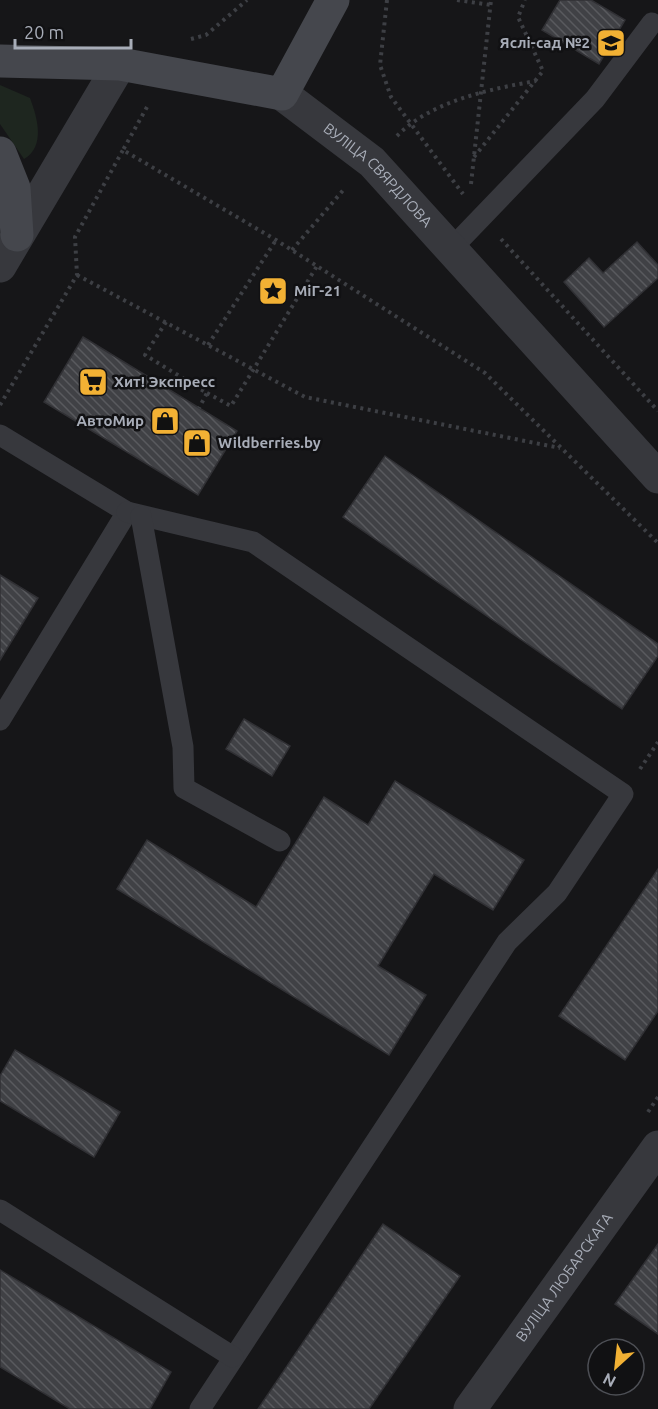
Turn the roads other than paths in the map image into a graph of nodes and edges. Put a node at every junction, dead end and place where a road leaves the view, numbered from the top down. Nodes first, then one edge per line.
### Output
1 (333, 0) edge
2 (652, 23) dead end
3 (0, 61) edge
4 (120, 64) junction
5 (282, 94) junction
6 (0, 153) edge
7 (17, 235) junction
8 (452, 249) junction
9 (0, 266) edge
10 (0, 435) edge
11 (658, 477) edge
12 (134, 514) junction
13 (0, 720) edge
14 (280, 840) dead end
15 (658, 1147) edge
16 (0, 1210) edge
17 (233, 1357) junction
18 (200, 1409) edge
19 (470, 1409) edge

1 - 5 main road
2 - 8 lane
3 - 4 main road, ВУЛІЦА СВЯРДЛОВА
4 - 5 main road, ВУЛІЦА СВЯРДЛОВА
4 - 7 street
5 - 8 street, ВУЛІЦА СВЯРДЛОВА
6 - 7 main road
7 - 9 street
8 - 11 street, ВУЛІЦА СВЯРДЛОВА
10 - 12 lane
12 - 13 lane
12 - 14 lane
12 - 17 lane
15 - 19 street, ВУЛІЦА ЛЮБАРСКАГА
16 - 17 lane
17 - 18 lane

